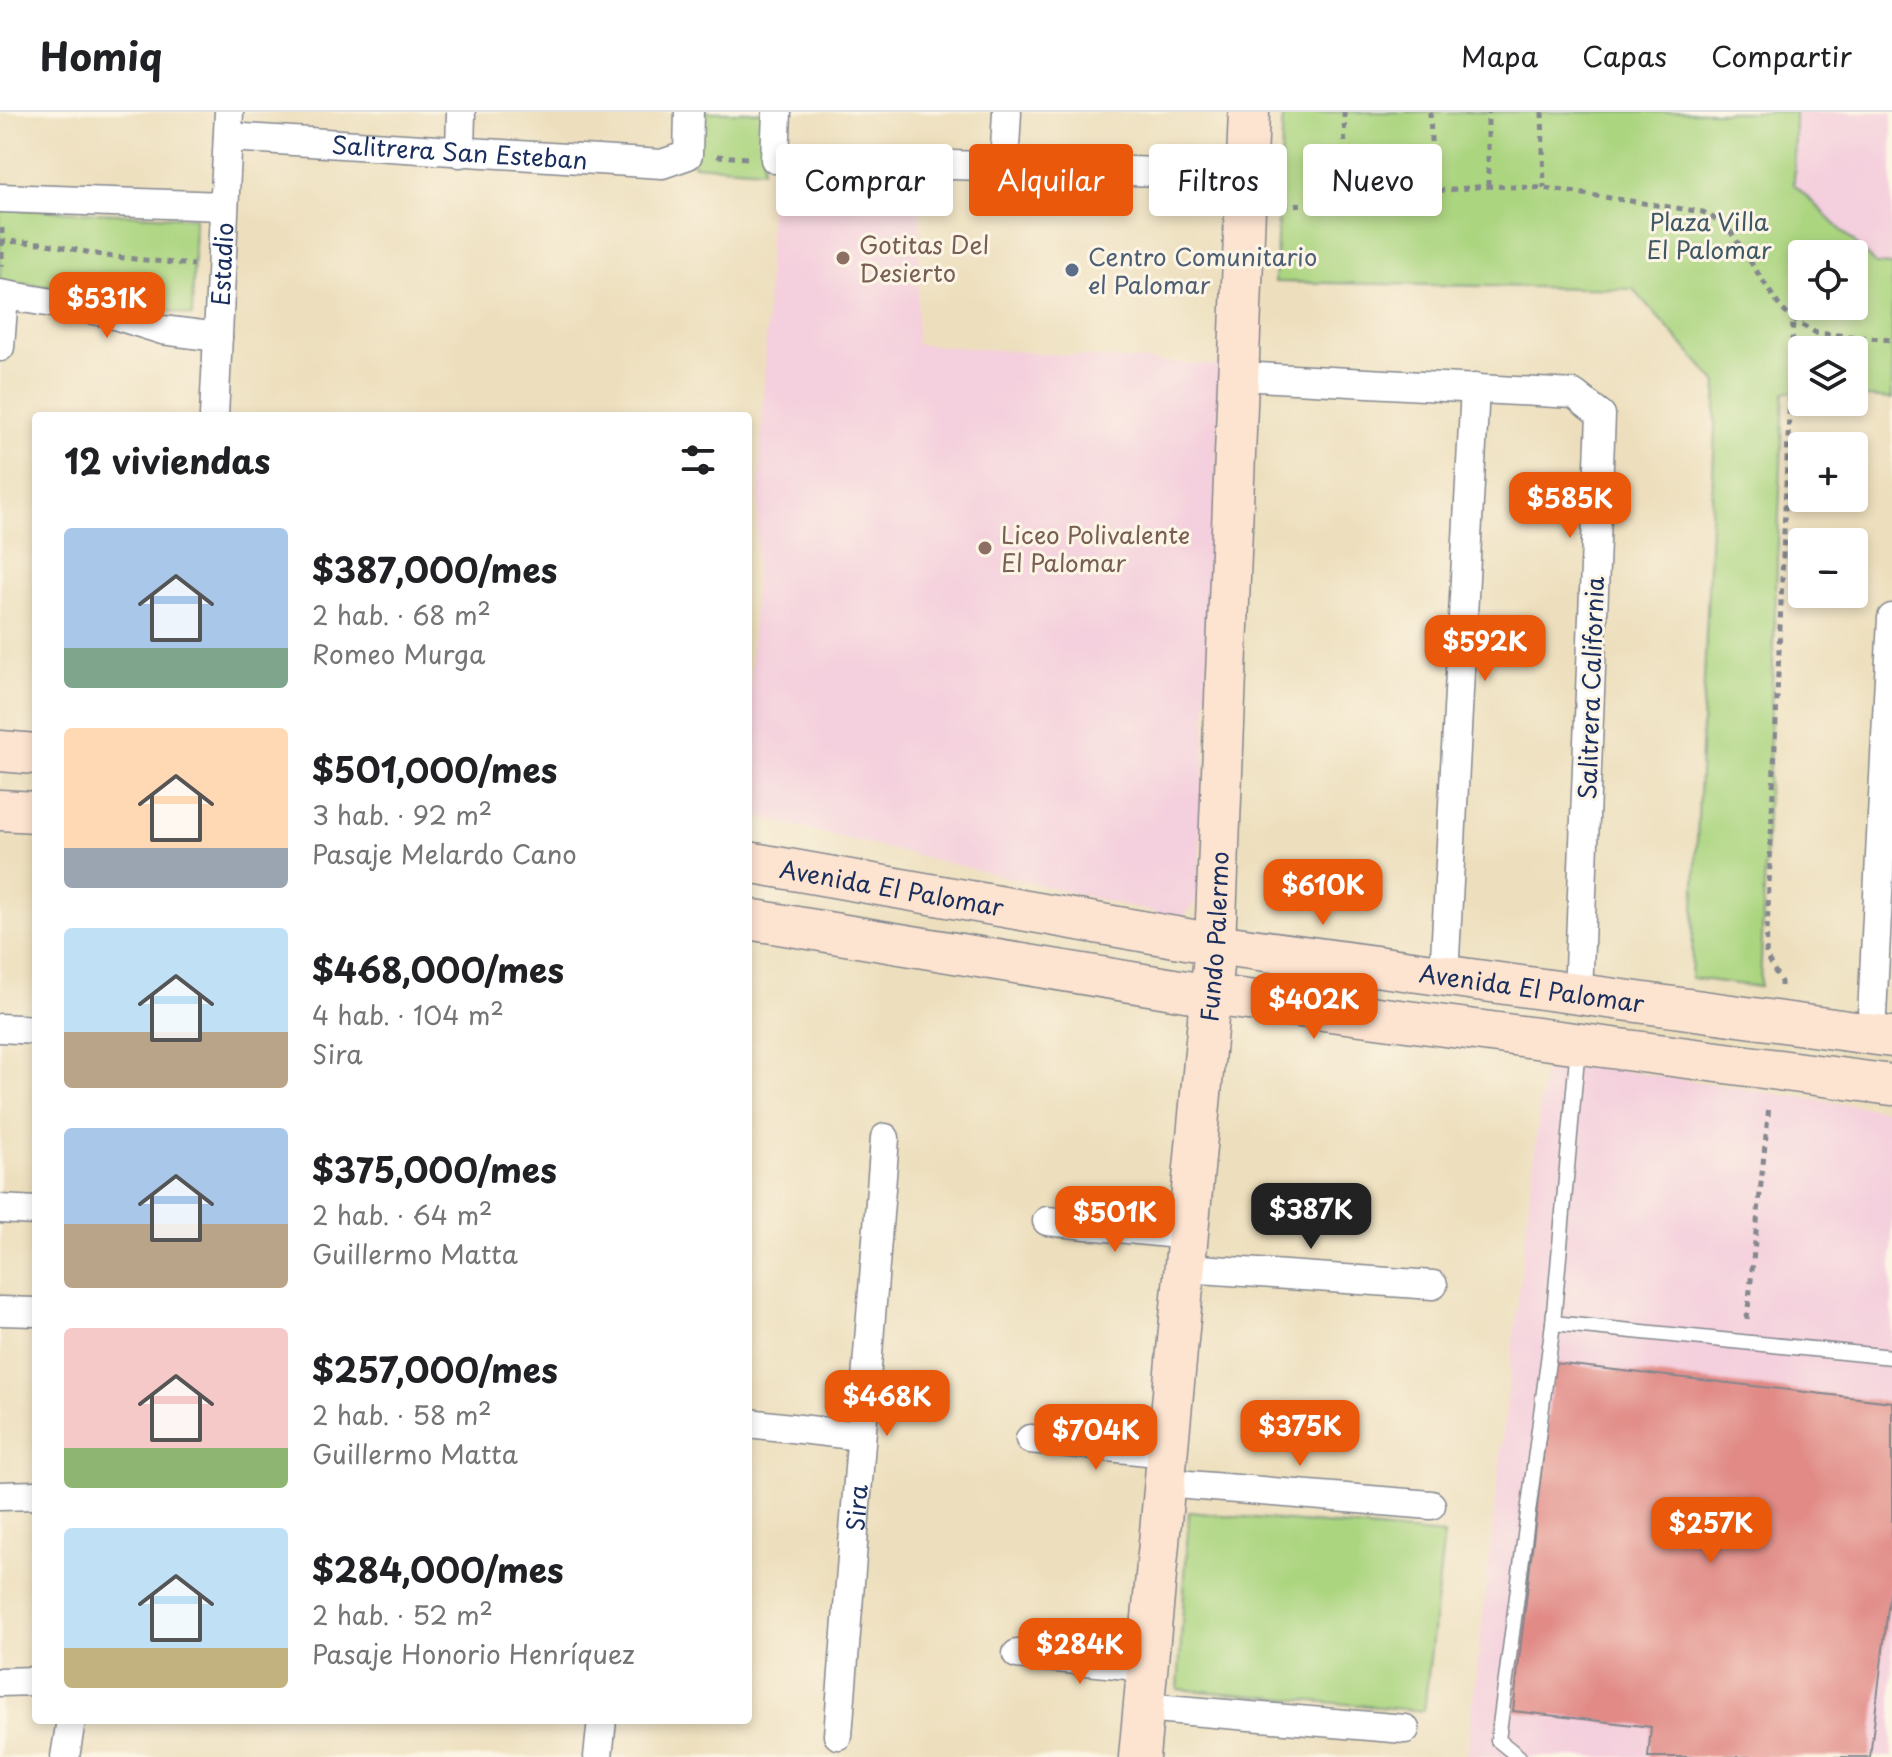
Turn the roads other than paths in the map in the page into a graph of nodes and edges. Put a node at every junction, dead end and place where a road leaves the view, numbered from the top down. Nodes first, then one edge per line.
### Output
1 (461, 112) edge
2 (689, 112) edge
3 (777, 112) edge
4 (1007, 112) edge
5 (1249, 112) edge
6 (229, 124) edge
7 (1005, 144) edge
8 (1248, 144) edge
9 (460, 153) junction
10 (969, 166) edge
11 (2, 198) edge
12 (224, 206) junction
13 (1245, 216) edge
14 (2, 294) edge
15 (218, 337) junction
16 (0, 347) edge
17 (1239, 376) junction
18 (1475, 388) junction
19 (214, 412) edge
20 (1892, 618) edge
21 (1889, 749) edge
22 (0, 751) edge
23 (32, 754) edge
24 (0, 810) edge
25 (32, 812) edge
26 (752, 863) edge
27 (752, 920) edge
28 (1215, 944) junction
29 (1444, 976) junction
30 (1578, 994) junction
31 (1210, 995) junction
32 (0, 1028) edge
33 (32, 1030) edge
34 (1881, 1036) edge
35 (1578, 1043) junction
36 (1892, 1085) edge
37 (885, 1138) dead end
38 (0, 1209) edge
39 (32, 1211) edge
40 (1047, 1221) dead end
41 (1186, 1252) junction
42 (1433, 1285) dead end
43 (0, 1311) edge
44 (32, 1312) edge
45 (1553, 1323) junction
46 (1892, 1357) edge
47 (752, 1423) edge
48 (861, 1436) junction
49 (1030, 1439) dead end
50 (1166, 1468) junction
51 (32, 1495) edge
52 (0, 1496) edge
53 (1431, 1505) dead end
54 (1017, 1654) dead end
55 (1147, 1667) junction
56 (32, 1681) edge
57 (0, 1682) edge
58 (1143, 1707) junction
59 (70, 1724) edge
60 (602, 1724) edge
61 (1405, 1729) dead end
62 (838, 1735) dead end
63 (65, 1757) edge
64 (598, 1757) edge
65 (1139, 1757) edge
66 (1519, 1757) edge

1 - 9 street
2 - 9 street, Salitrera San Esteban
3 - 10 street
4 - 7 street
5 - 8 street, Fundo Palermo
6 - 9 street, Salitrera San Esteban
6 - 12 street, Estadio
11 - 12 street
12 - 15 street, Estadio
13 - 17 street, Fundo Palermo
14 - 15 street
14 - 16 street
15 - 19 street, Estadio
17 - 18 street, Salitrera California
17 - 28 street, Fundo Palermo
18 - 29 street
18 - 30 street, Salitrera California
20 - 21 street
21 - 34 street
22 - 23 street
24 - 25 street
26 - 28 street, Avenida El Palomar
27 - 31 street, Avenida El Palomar
28 - 29 street, Avenida El Palomar
28 - 31 street, Fundo Palermo
29 - 30 street, Avenida El Palomar
30 - 34 street, Avenida El Palomar
31 - 35 street, Avenida El Palomar
31 - 41 street, Fundo Palermo
32 - 33 street
35 - 36 street, Avenida El Palomar
35 - 45 lane
37 - 48 street, Sira
38 - 39 street
40 - 41 street
41 - 42 street
41 - 50 street, Fundo Palermo
43 - 44 street
45 - 46 lane
45 - 66 lane
47 - 48 street
48 - 62 street, Sira
49 - 50 street
50 - 53 street
50 - 55 street, Fundo Palermo
51 - 52 street
54 - 55 street
55 - 58 street, Fundo Palermo
56 - 57 street
58 - 61 street
58 - 65 street, Fundo Palermo
59 - 63 street
60 - 64 street

